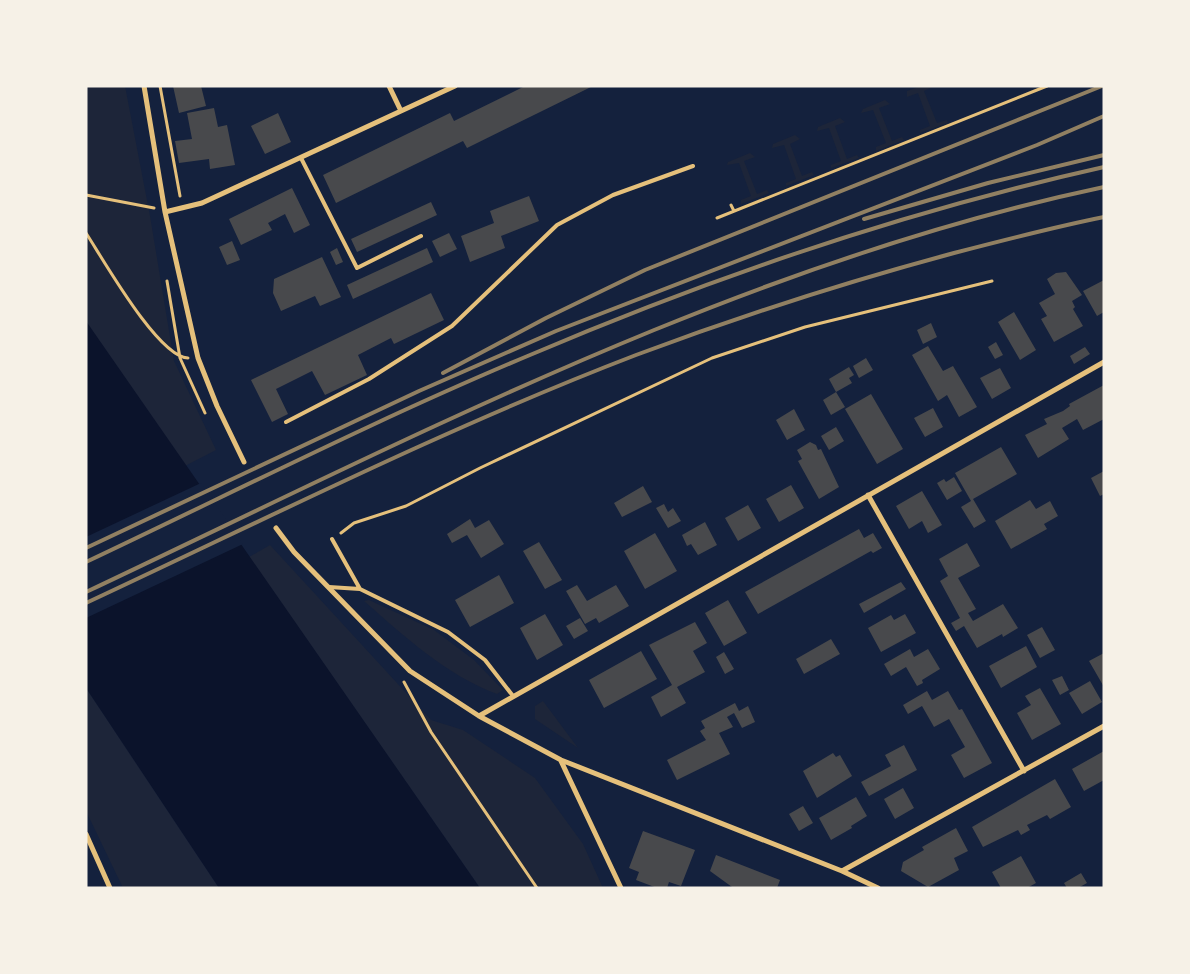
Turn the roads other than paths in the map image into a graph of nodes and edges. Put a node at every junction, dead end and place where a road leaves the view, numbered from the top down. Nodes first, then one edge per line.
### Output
1 (144, 86) edge
2 (389, 86) edge
3 (455, 86) edge
4 (400, 111) junction
5 (301, 158) junction
6 (693, 166) dead end
7 (165, 212) junction
8 (421, 236) dead end
9 (1104, 362) edge
10 (286, 422) dead end
11 (244, 462) dead end
12 (868, 496) junction
13 (276, 528) dead end
14 (332, 539) road end
15 (329, 588) junction
16 (360, 589) junction
17 (513, 696) junction
18 (480, 716) junction
19 (1104, 726) edge
20 (561, 760) junction
21 (1024, 771) junction
22 (86, 834) edge
23 (842, 871) junction
24 (110, 888) edge
25 (621, 888) edge
26 (878, 888) edge

1 - 7 street
2 - 4 street
3 - 4 street
4 - 5 street
5 - 7 street
5 - 8 lane
6 - 10 lane
7 - 11 street
9 - 12 street
12 - 17 street
12 - 21 street
13 - 15 street
14 - 16 lane
15 - 16 lane
15 - 18 street
16 - 17 lane
17 - 18 street
18 - 20 street
19 - 21 street
20 - 23 street
20 - 25 street
21 - 23 street
22 - 24 street
23 - 26 street

